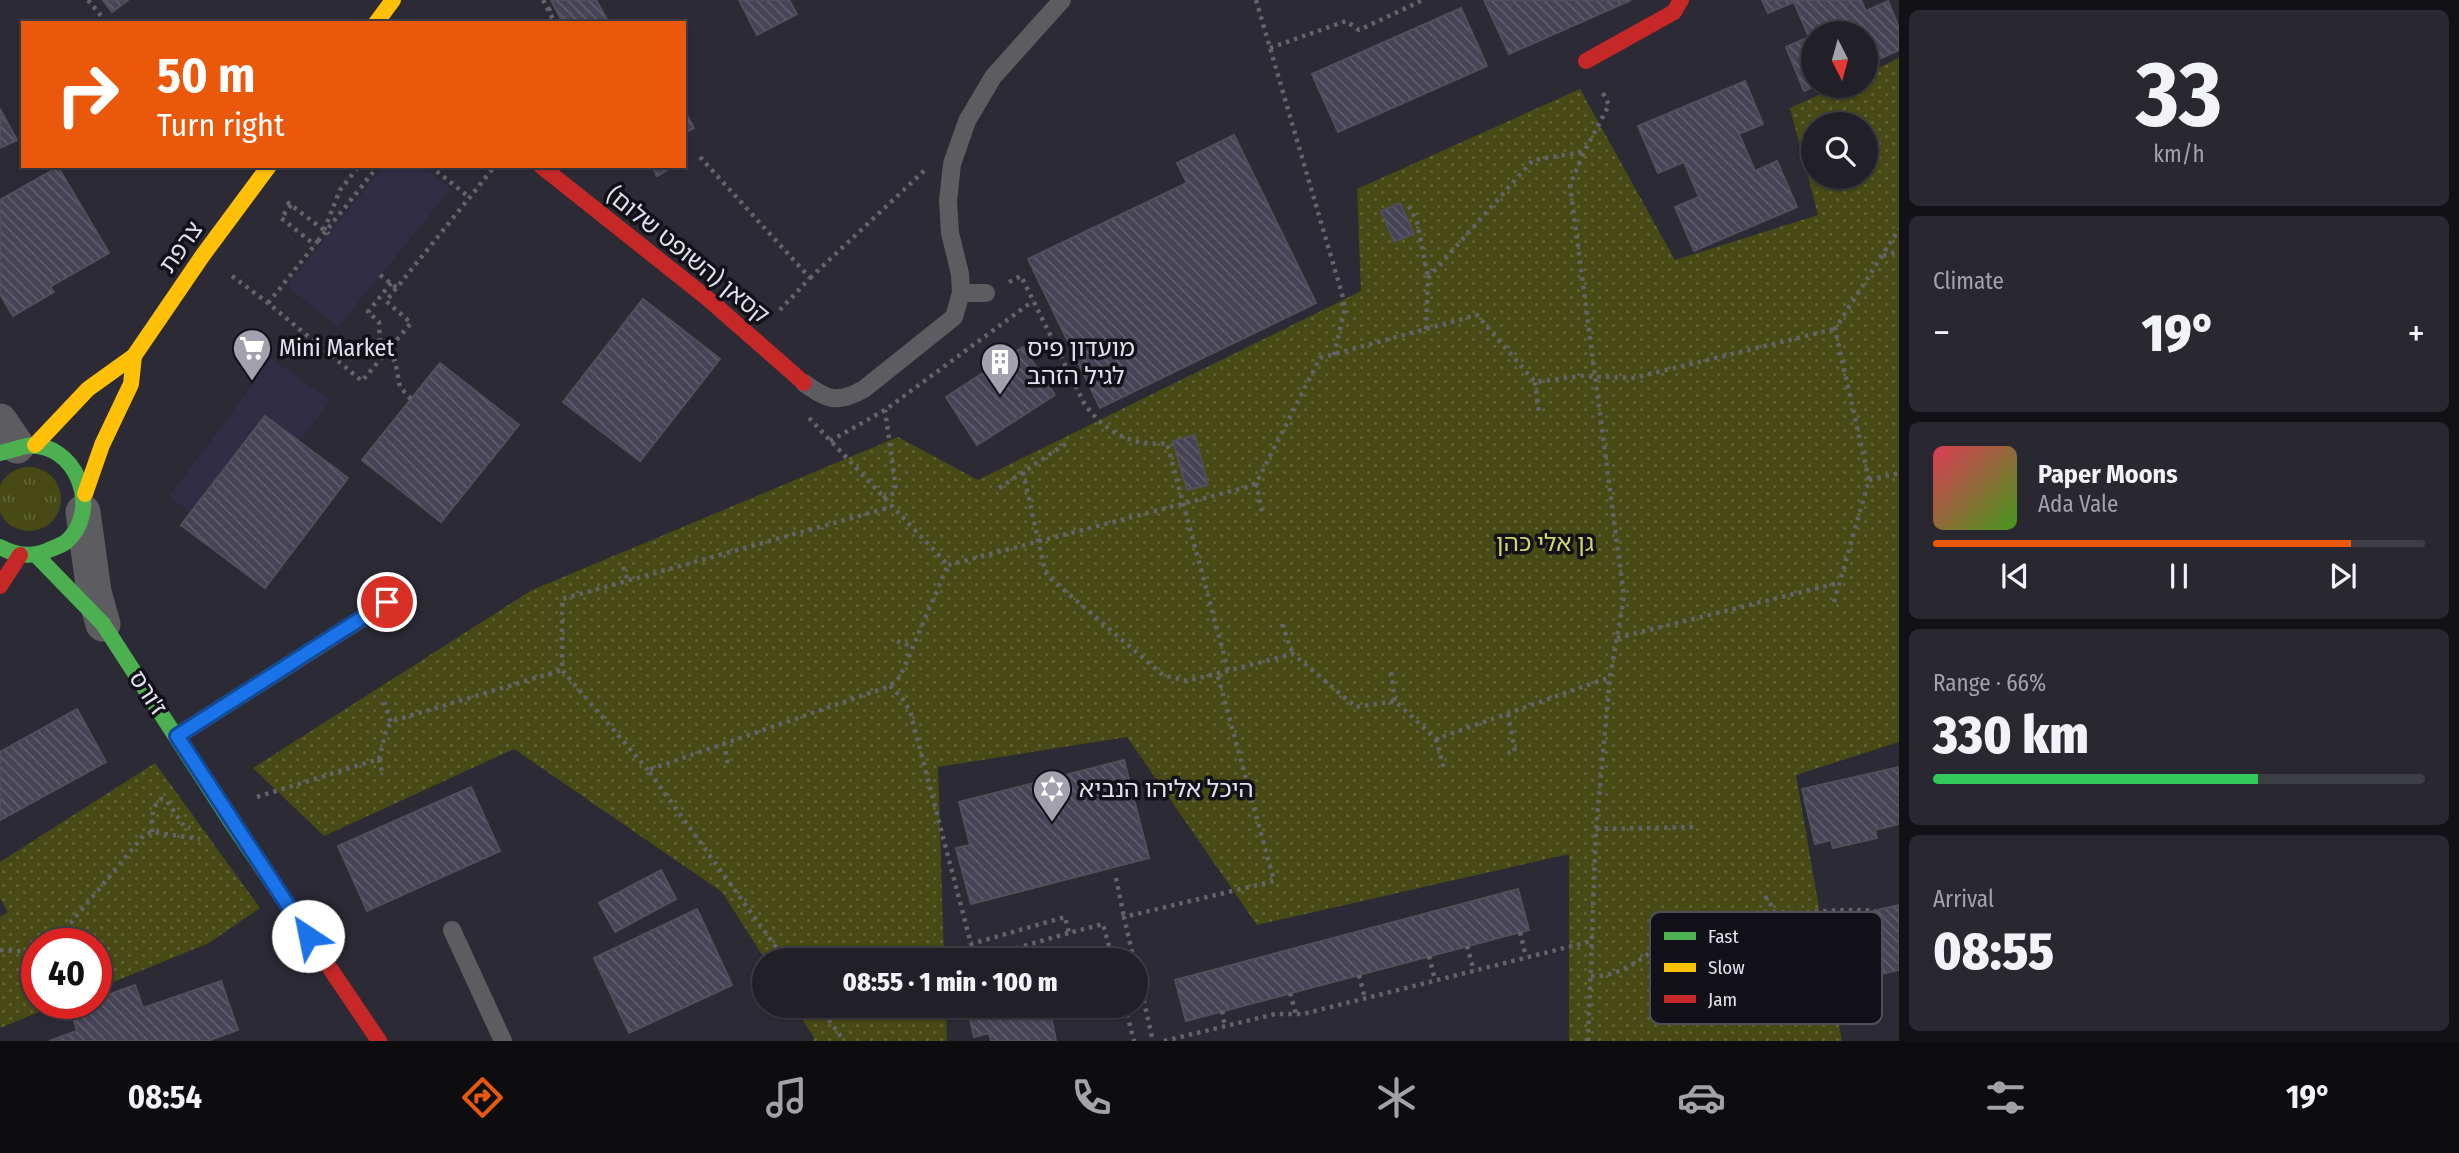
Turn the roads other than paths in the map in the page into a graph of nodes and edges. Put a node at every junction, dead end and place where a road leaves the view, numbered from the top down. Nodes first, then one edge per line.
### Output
1 (393, 0) edge
2 (1062, 0) edge
3 (1681, 0) edge
4 (377, 21) edge
5 (1586, 61) road end
6 (268, 168) edge
7 (544, 168) edge
8 (961, 293) junction
9 (986, 293) road end
10 (134, 356) junction
11 (804, 383) joint
12 (13, 441) edge
13 (84, 503) junction
14 (0, 547) edge
15 (28, 555) junction
16 (0, 586) edge
17 (387, 602) dead end
18 (103, 624) junction
19 (177, 736) junction
20 (452, 930) dead end
21 (379, 1041) edge
22 (503, 1041) edge

1 - 4 street
2 - 8 lane
3 - 5 street
6 - 10 street, צרפת
7 - 11 street, קסאן (השופט שלום)
8 - 9 lane
8 - 11 lane
10 - 12 street, צרפת
10 - 13 street, צרפת
12 - 13 street
13 - 15 street, צרפת
13 - 18 street, ז'ורס
14 - 15 street
15 - 16 street
15 - 18 street, ז'ורס
17 - 19 lane
18 - 19 street, ז'ורס
19 - 21 street, ז'ורס
20 - 22 lane

